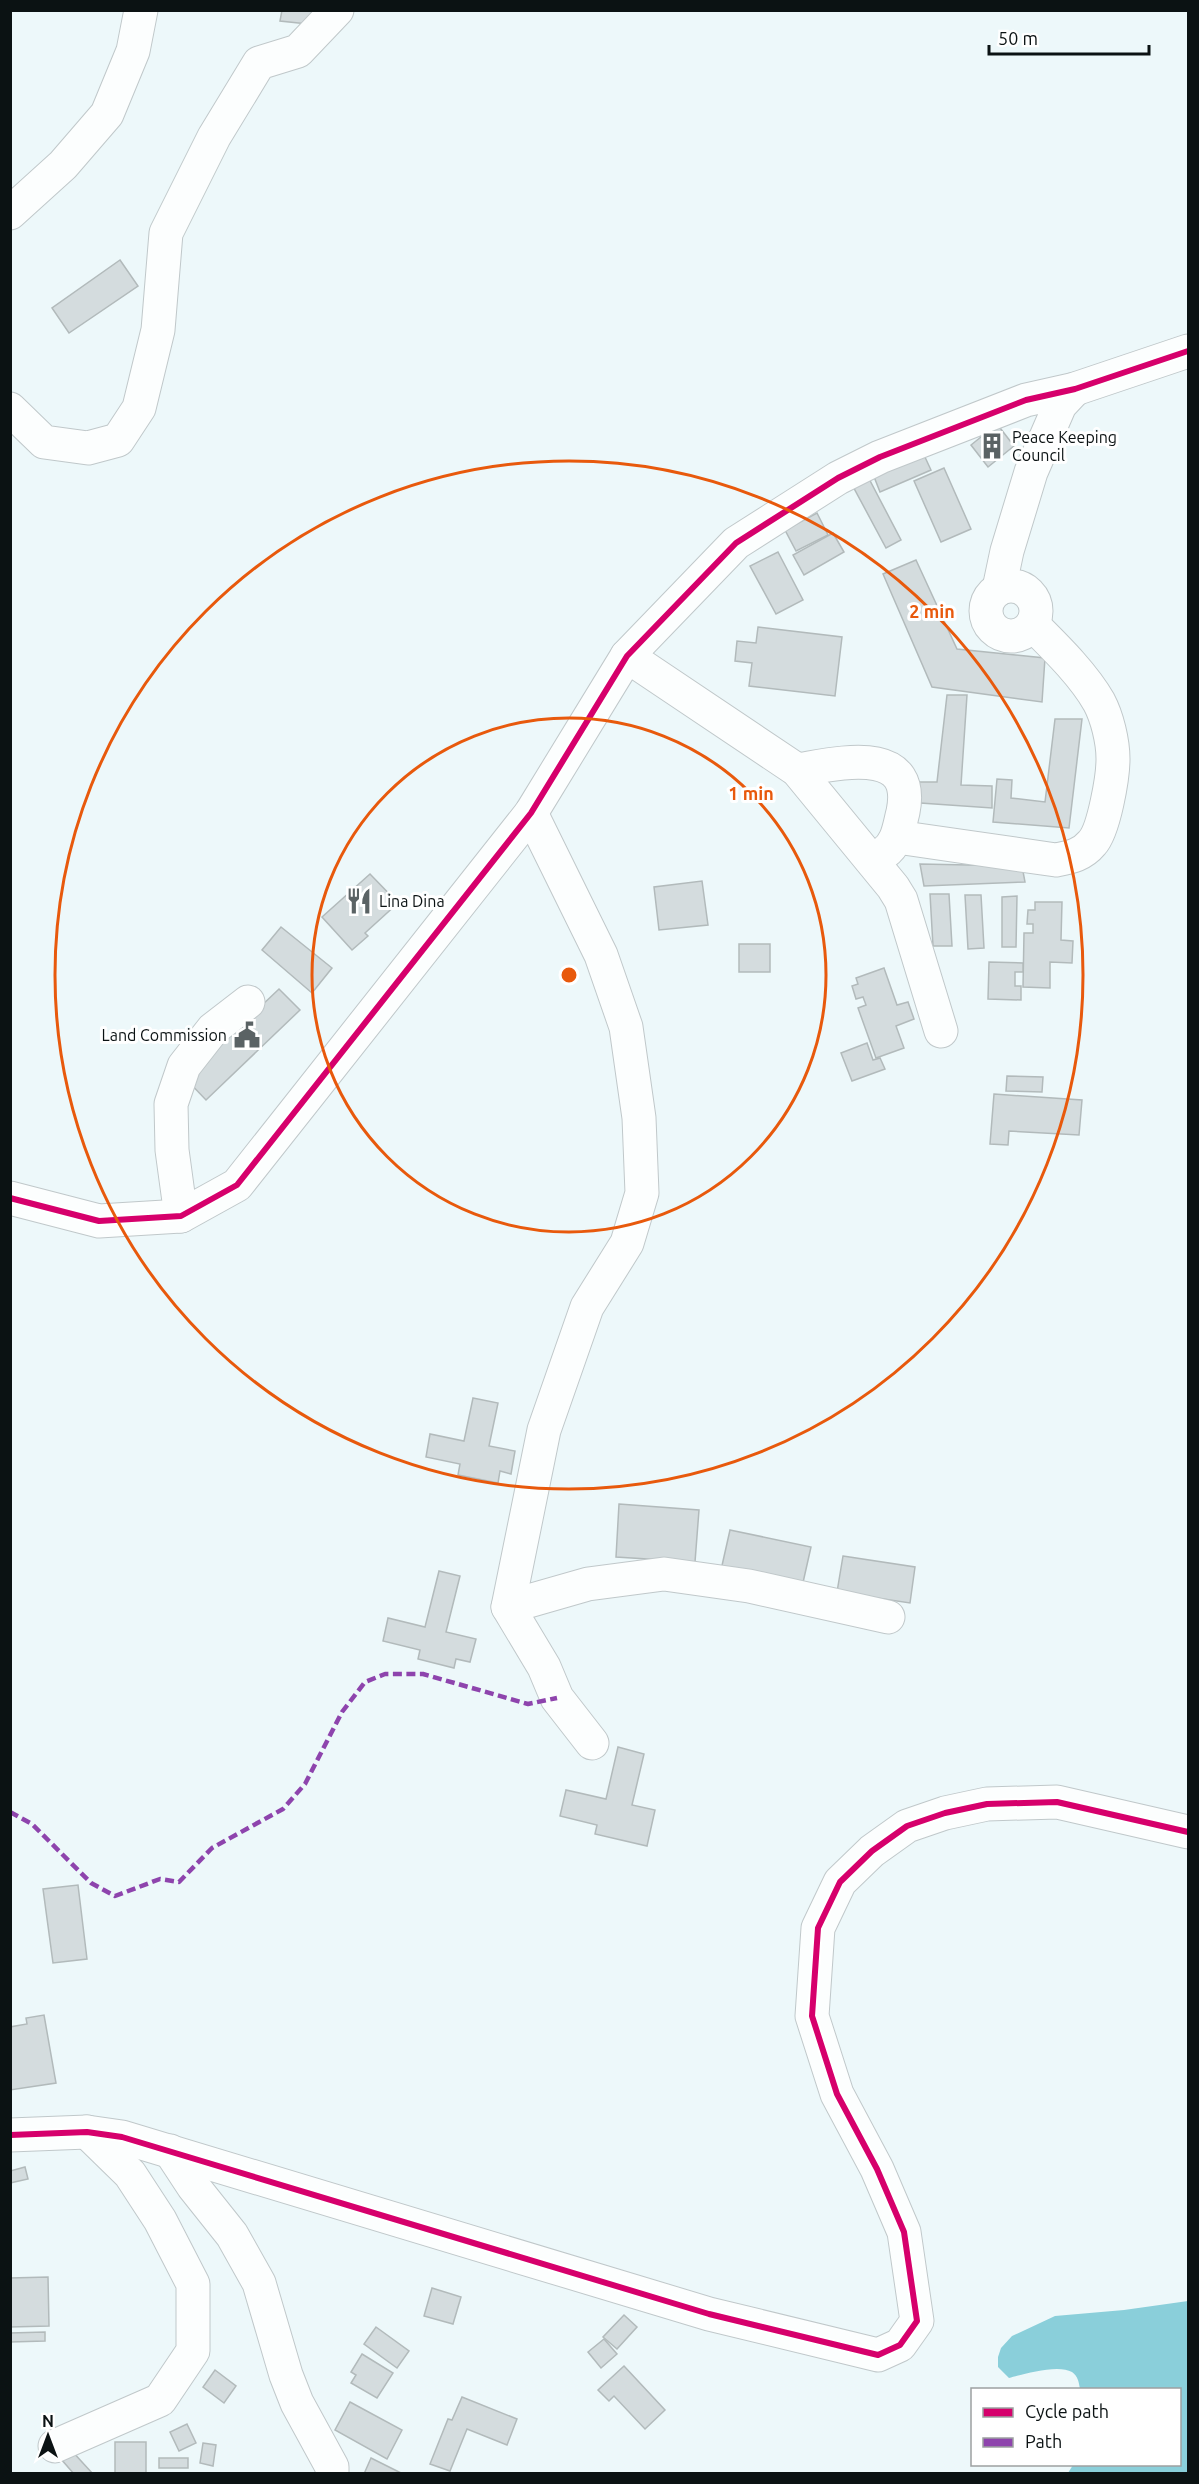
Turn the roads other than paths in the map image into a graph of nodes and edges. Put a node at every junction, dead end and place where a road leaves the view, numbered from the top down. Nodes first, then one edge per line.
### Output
1 (141, 10) edge
2 (337, 10) edge
3 (10, 213) edge
4 (1188, 351) edge
5 (1075, 388) junction
6 (10, 409) edge
7 (627, 656) junction
8 (797, 770) junction
9 (531, 813) junction
10 (897, 837) junction
11 (870, 861) junction
12 (248, 1002) dead end
13 (941, 1031) dead end
14 (10, 1198) edge
15 (181, 1216) junction
16 (508, 1607) junction
17 (888, 1617) dead end
18 (592, 1743) dead end
19 (1188, 1832) edge
20 (87, 2132) junction
21 (10, 2134) edge
22 (170, 2151) junction
23 (56, 2446) dead end
24 (332, 2474) edge

1 - 3 street
2 - 6 street
4 - 5 street
5 - 7 street
5 - 10 street
7 - 8 street
7 - 9 street
8 - 10 street
8 - 11 street
9 - 15 street
9 - 16 street
10 - 11 street
11 - 13 street
12 - 15 street
14 - 15 street
16 - 17 street
16 - 18 street
19 - 22 street
20 - 21 street
20 - 22 street
20 - 23 street
22 - 24 street

